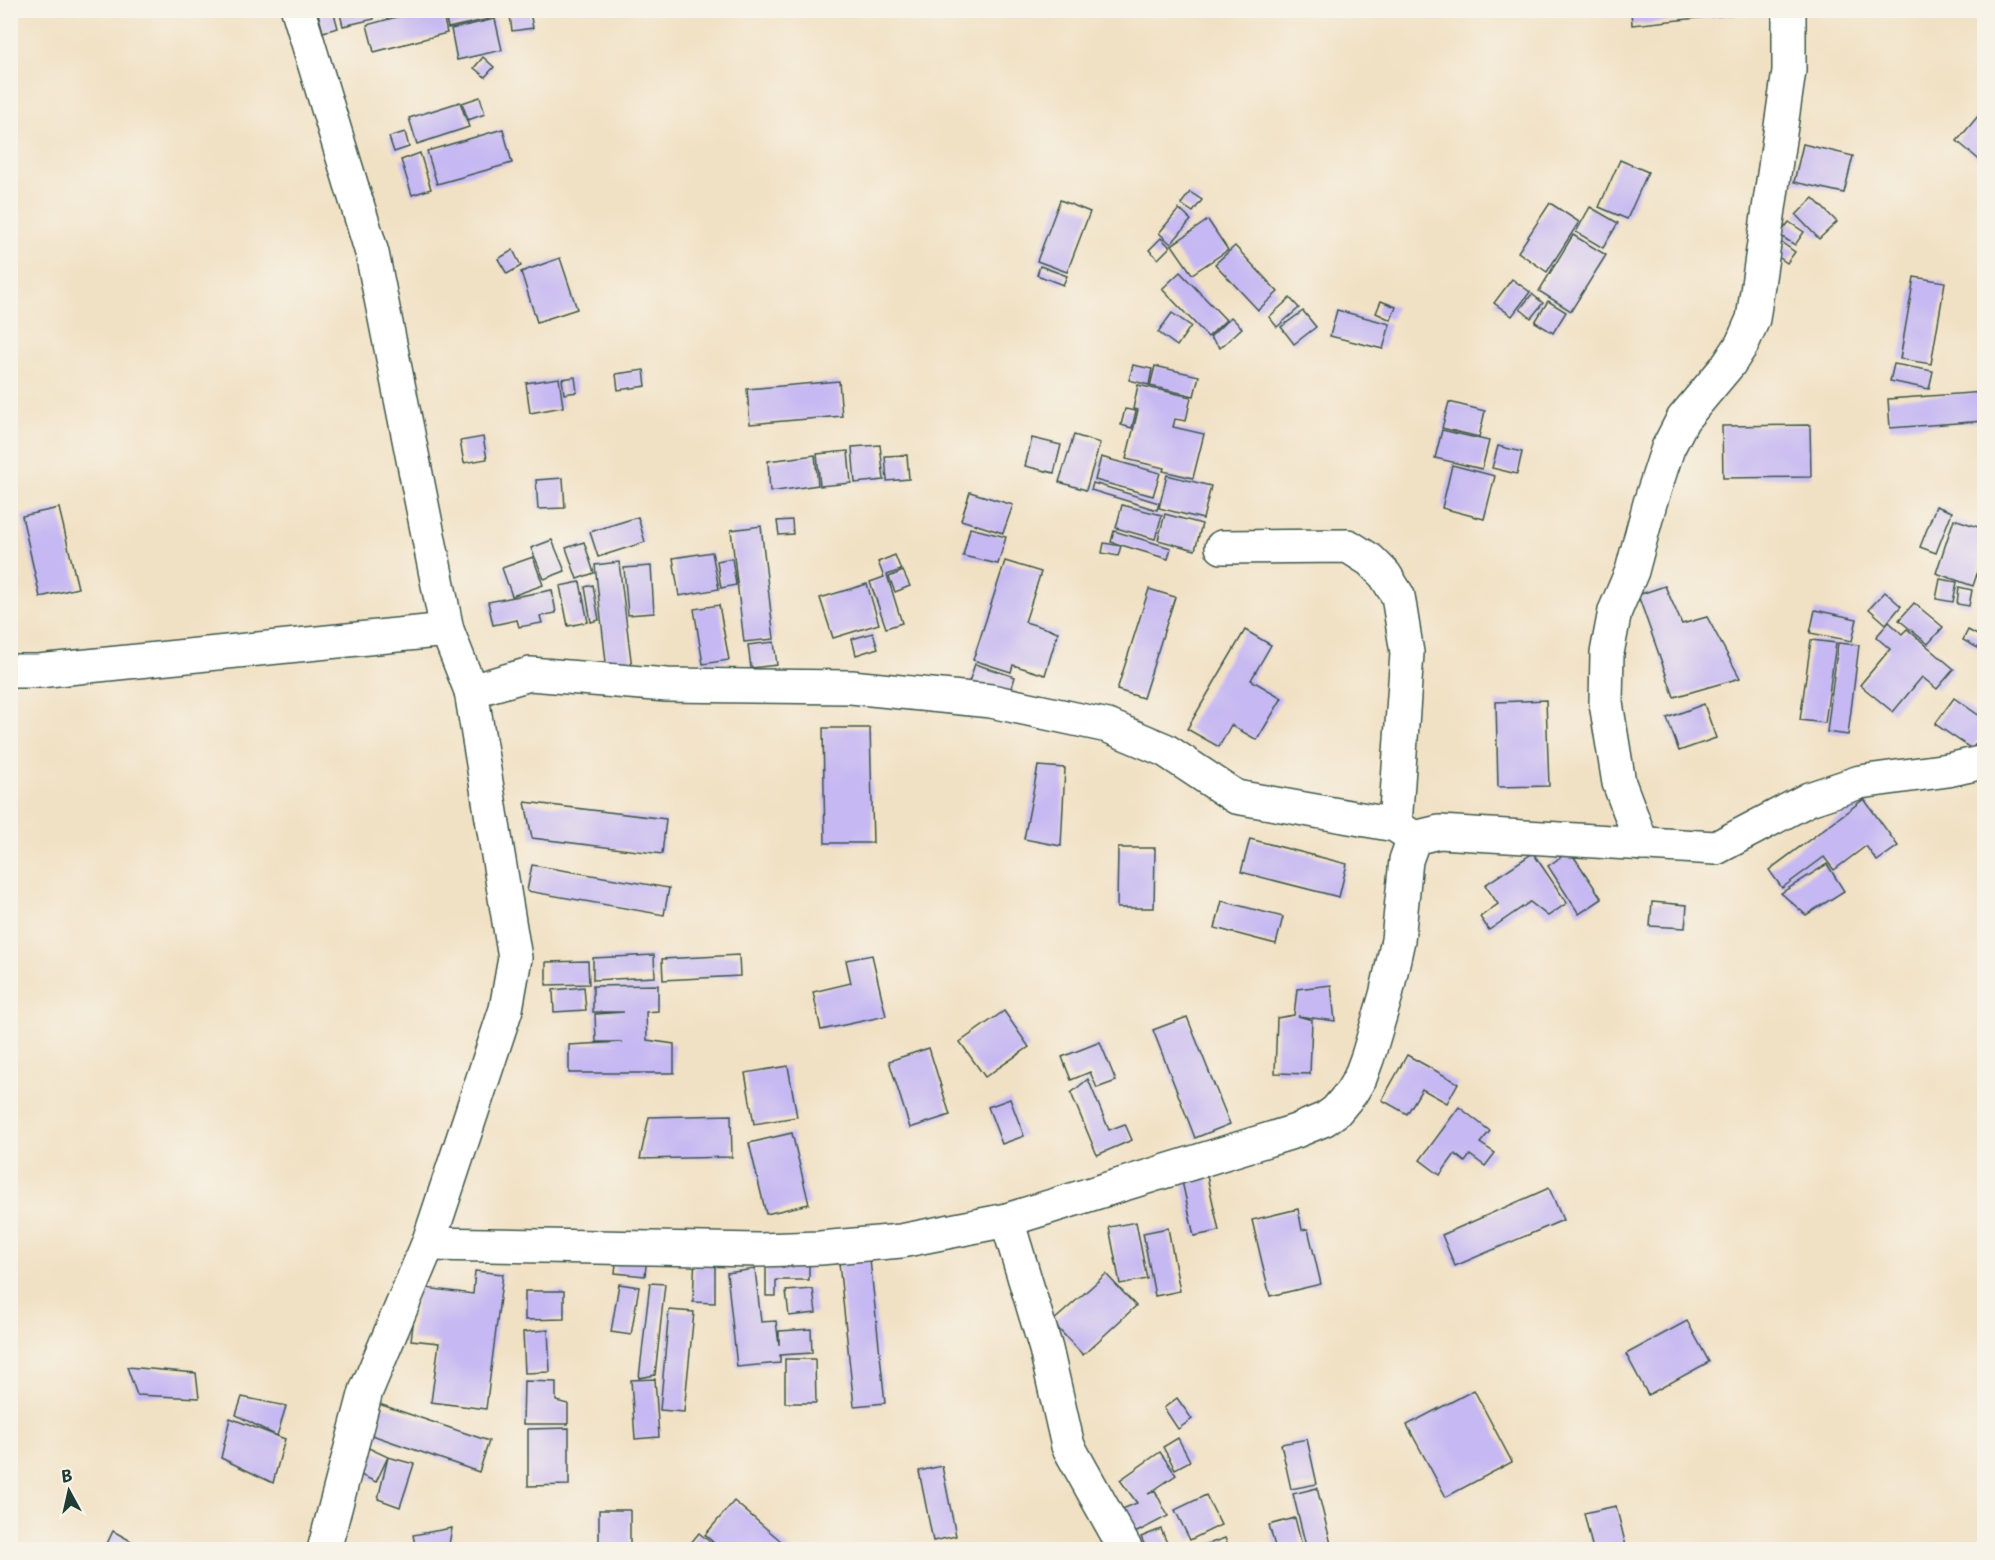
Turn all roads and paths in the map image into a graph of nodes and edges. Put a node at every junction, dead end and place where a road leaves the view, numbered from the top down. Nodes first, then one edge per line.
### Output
1 (298, 10) edge
2 (1789, 10) edge
3 (1222, 548) dead end
4 (447, 630) junction
5 (10, 671) edge
6 (471, 691) junction
7 (1984, 762) edge
8 (1405, 832) junction
9 (1642, 844) junction
10 (1007, 1220) junction
11 (428, 1244) junction
12 (324, 1550) edge
13 (1126, 1550) edge

1 - 4 street
2 - 9 street
3 - 8 street
4 - 5 street
4 - 6 street
6 - 8 street
6 - 11 street
7 - 9 street
8 - 9 street
8 - 10 street
10 - 11 street
10 - 13 street
11 - 12 street

